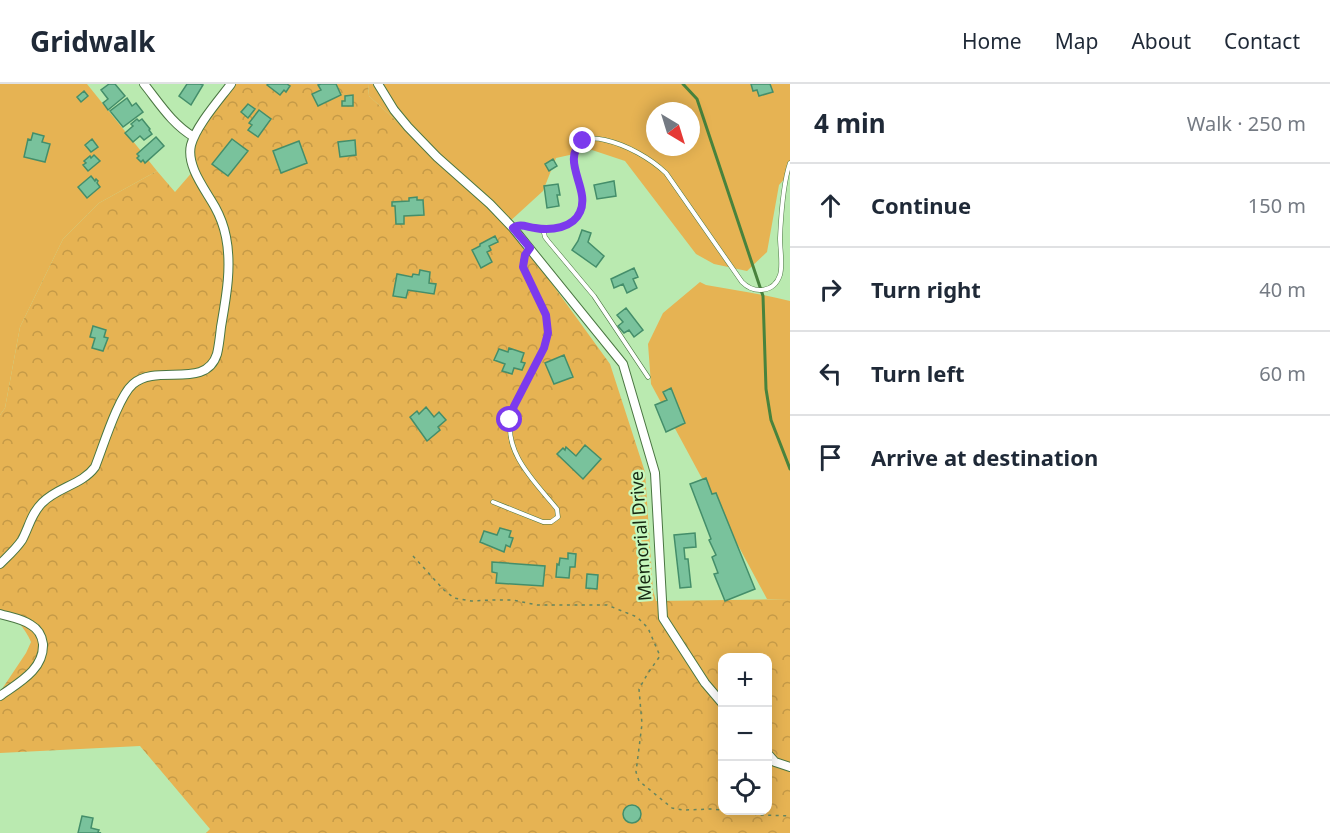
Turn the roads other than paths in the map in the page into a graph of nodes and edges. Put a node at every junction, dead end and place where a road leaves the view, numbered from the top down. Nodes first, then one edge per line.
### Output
1 (144, 84) edge
2 (231, 84) edge
3 (378, 84) edge
4 (194, 137) junction
5 (790, 163) edge
6 (513, 228) junction
7 (543, 229) junction
8 (530, 248) junction
9 (648, 377) dead end
10 (493, 502) dead end
11 (0, 564) edge
12 (0, 614) edge
13 (0, 696) edge
14 (718, 697) edge
15 (772, 759) edge
16 (790, 767) edge

1 - 4 street
2 - 4 street
3 - 6 street, Memorial Drive
4 - 11 street
5 - 7 lane
6 - 7 lane
6 - 8 street, Memorial Drive
7 - 9 lane
8 - 10 lane
8 - 14 street, Memorial Drive
12 - 13 street
15 - 16 street

